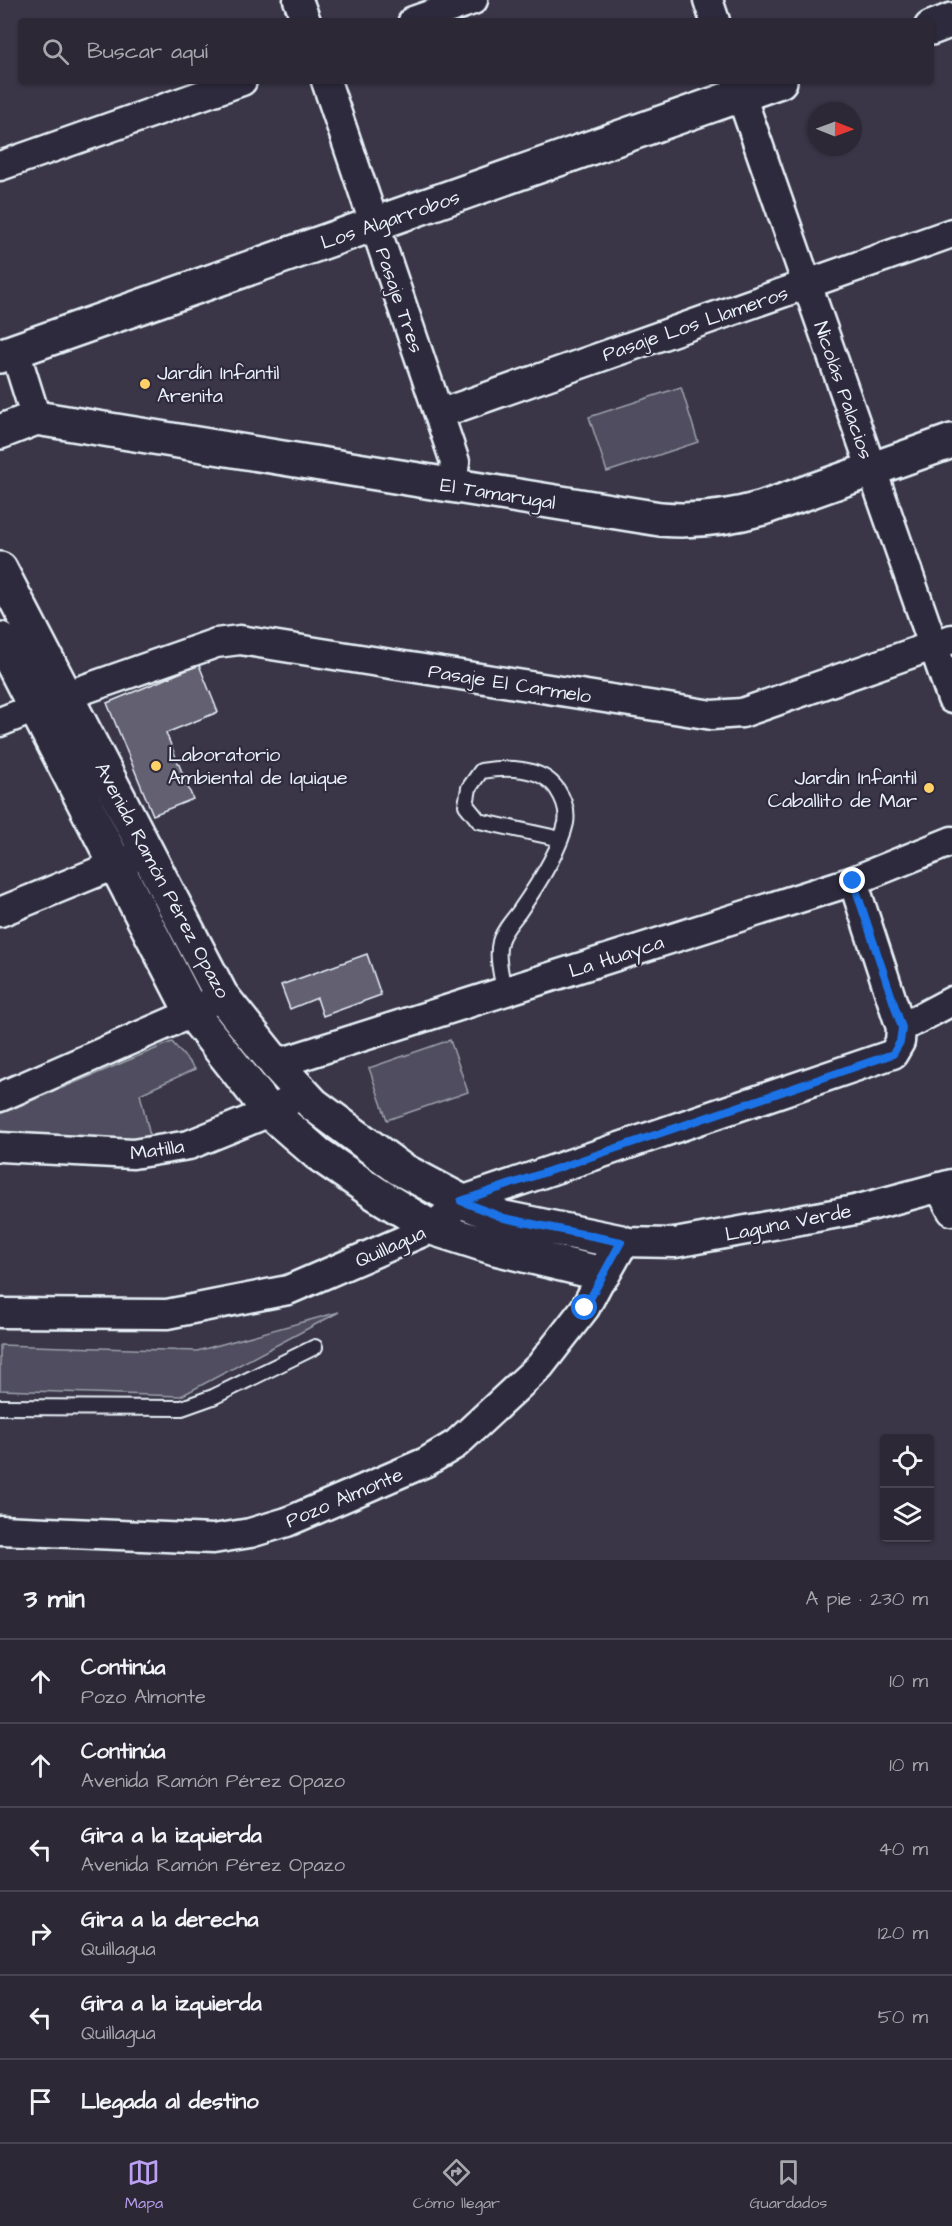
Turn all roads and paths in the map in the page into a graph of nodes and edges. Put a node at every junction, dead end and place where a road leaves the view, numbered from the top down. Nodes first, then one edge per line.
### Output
1 (298, 0) edge
2 (473, 0) edge
3 (708, 0) edge
4 (305, 18) edge
5 (422, 18) edge
6 (714, 18) edge
7 (952, 20) edge
8 (934, 27) edge
9 (233, 84) edge
10 (327, 84) edge
11 (762, 84) edge
12 (738, 88) edge
13 (0, 166) edge
14 (374, 224) junction
15 (952, 233) edge
16 (807, 284) junction
17 (8, 353) edge
18 (439, 414) junction
19 (36, 418) junction
20 (0, 432) edge
21 (952, 441) edge
22 (872, 470) junction
23 (452, 485) junction
24 (0, 569) edge
25 (0, 639) edge
26 (943, 642) edge
27 (65, 696) junction
28 (952, 699) edge
29 (35, 709) junction
30 (0, 722) edge
31 (561, 839) junction
32 (952, 841) edge
33 (146, 852) junction
34 (115, 866) junction
35 (853, 881) junction
36 (0, 912) edge
37 (504, 992) junction
38 (221, 995) junction
39 (952, 1001) edge
40 (192, 1013) junction
41 (902, 1028) junction
42 (276, 1064) junction
43 (303, 1093) junction
44 (0, 1097) edge
45 (270, 1112) junction
46 (0, 1147) edge
47 (948, 1194) edge
48 (461, 1201) junction
49 (432, 1228) junction
50 (621, 1242) junction
51 (603, 1274) junction
52 (0, 1312) edge
53 (315, 1347) dead end
54 (0, 1407) edge
55 (0, 1530) edge

1 - 4 street
2 - 5 street
3 - 6 street
7 - 8 street
9 - 13 street
10 - 14 street, Pasaje Tres
11 - 12 street, Los Algarrobos
12 - 14 street, Los Algarrobos
12 - 16 street, Nicolás Palacios
14 - 17 street, Los Algarrobos
14 - 18 street, Pasaje Tres
15 - 16 street, Pasaje Los Llameros
16 - 18 street, Pasaje Los Llameros
16 - 22 street, Nicolás Palacios
17 - 19 street
18 - 23 street, Pasaje Tres
19 - 20 street
19 - 23 street, El Tamarugal
21 - 22 street, El Tamarugal
22 - 23 street, El Tamarugal
22 - 26 street, Nicolás Palacios
24 - 27 street, Avenida Ramón Pérez Opazo
25 - 29 street, Avenida Ramón Pérez Opazo
26 - 27 street, Pasaje El Carmelo
26 - 28 street, Nicolás Palacios
27 - 29 street, Pasaje El Carmelo
27 - 33 street, Avenida Ramón Pérez Opazo
29 - 30 street, Pasaje El Carmelo
29 - 34 street, Avenida Ramón Pérez Opazo
31 - 31 lane
31 - 37 lane
32 - 35 street, La Huayca
33 - 34 street
33 - 38 street, Avenida Ramón Pérez Opazo
34 - 36 street
34 - 40 street, Avenida Ramón Pérez Opazo
35 - 37 street, La Huayca
35 - 41 street
37 - 42 street, La Huayca
38 - 40 street
38 - 42 street, Avenida Ramón Pérez Opazo
39 - 41 street
40 - 44 street
40 - 45 street, Avenida Ramón Pérez Opazo
41 - 48 street, Quillagua
42 - 43 street, Avenida Ramón Pérez Opazo
43 - 45 street, Matilla
43 - 48 street, Avenida Ramón Pérez Opazo
45 - 46 street, Matilla
45 - 49 street, Avenida Ramón Pérez Opazo
47 - 50 street, Laguna Verde
48 - 49 street, Quillagua
48 - 50 street, Avenida Ramón Pérez Opazo
49 - 51 street, Avenida Ramón Pérez Opazo
49 - 52 street, Quillagua
50 - 51 street
51 - 55 street, Pozo Almonte
53 - 54 lane

